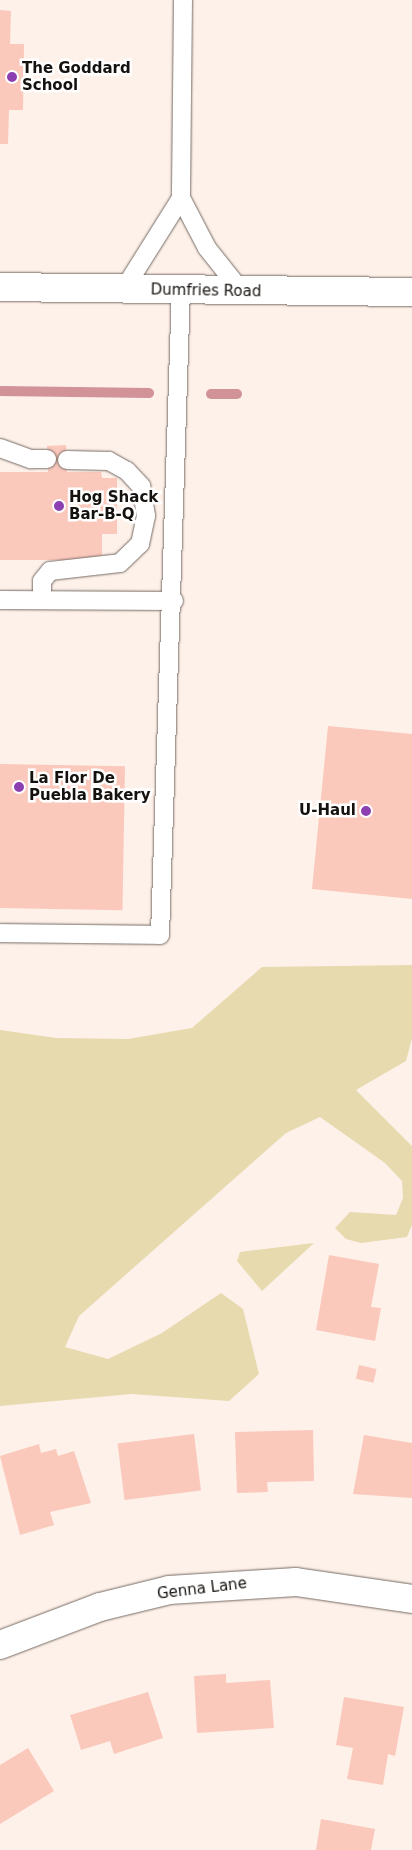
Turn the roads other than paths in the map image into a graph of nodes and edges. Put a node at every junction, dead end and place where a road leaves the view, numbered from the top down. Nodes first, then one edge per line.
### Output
1 (183, 0) edge
2 (181, 198) junction
3 (0, 287) edge
4 (124, 289) junction
5 (181, 290) junction
6 (242, 292) junction
7 (412, 292) edge
8 (0, 448) edge
9 (47, 460) dead end
10 (67, 460) dead end
11 (0, 600) edge
12 (42, 600) junction
13 (174, 601) junction
14 (0, 933) edge
15 (412, 1599) edge
16 (0, 1645) edge

1 - 2 lane
2 - 4 lane
2 - 6 lane
3 - 4 main road, Dumfries Road
4 - 5 main road, Dumfries Road
5 - 6 main road, Dumfries Road
5 - 13 lane
6 - 7 main road, Dumfries Road
8 - 9 lane
10 - 12 lane
11 - 12 lane
12 - 13 lane
13 - 14 lane
15 - 16 main road, Genna Lane

